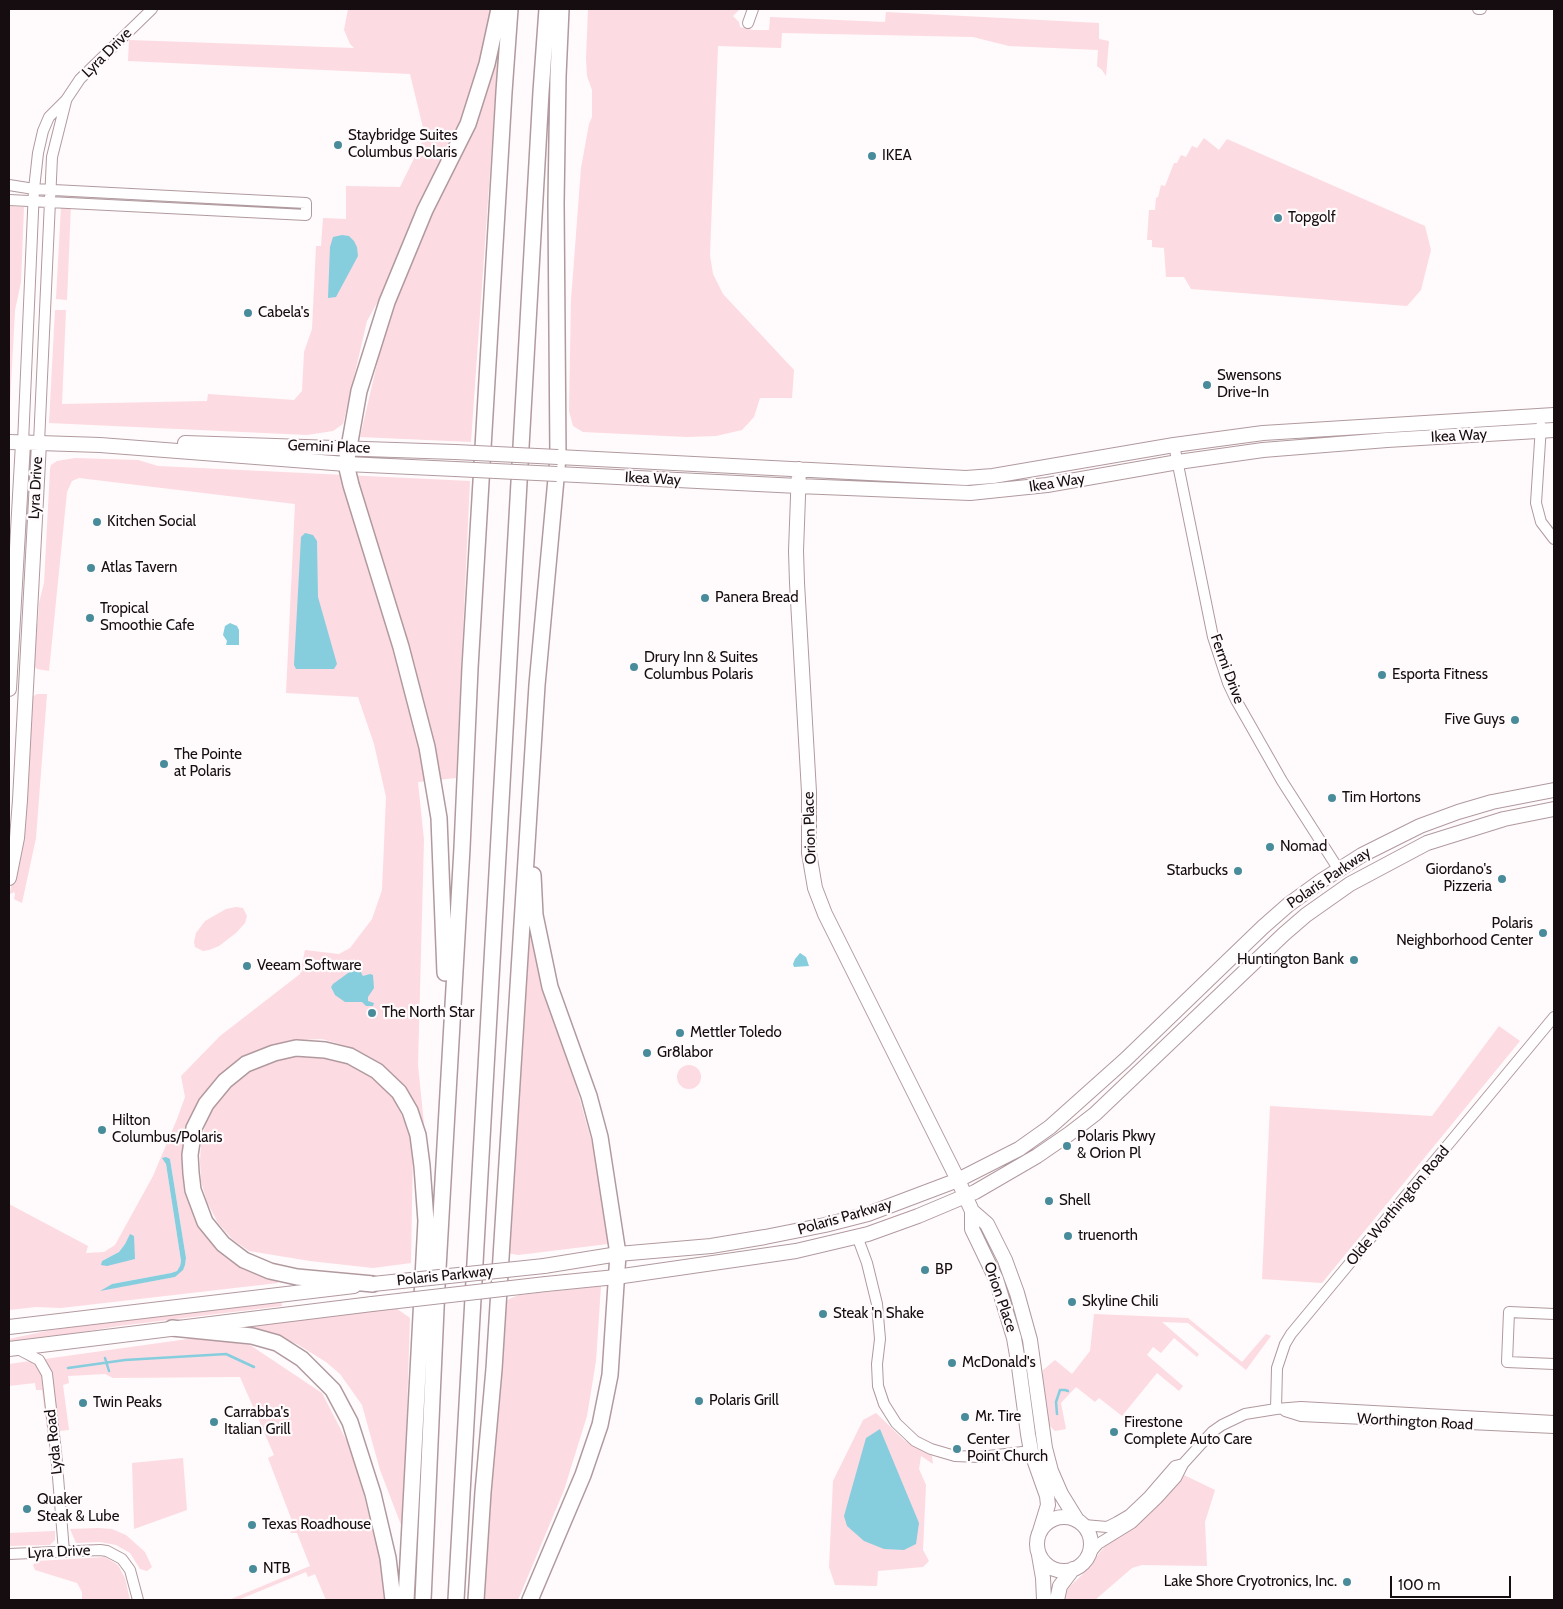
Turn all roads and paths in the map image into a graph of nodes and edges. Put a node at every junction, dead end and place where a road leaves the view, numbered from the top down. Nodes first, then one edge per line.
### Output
1 (152, 9) edge
2 (499, 9) edge
3 (510, 9) edge
4 (547, 9) edge
5 (561, 9) edge
6 (753, 9) edge
7 (748, 23) dead end
8 (66, 100) junction
9 (9, 185) edge
10 (34, 189) junction
11 (51, 190) junction
12 (9, 200) edge
13 (34, 201) junction
14 (50, 202) junction
15 (1548, 416) edge
16 (1548, 431) edge
17 (16, 442) edge
18 (39, 443) junction
19 (100, 445) junction
20 (1174, 445) junction
21 (348, 448) junction
22 (558, 457) junction
23 (1178, 462) junction
24 (346, 464) junction
25 (799, 469) junction
26 (557, 474) junction
27 (798, 486) junction
28 (1554, 539) edge
29 (9, 689) edge
30 (1554, 790) edge
31 (1554, 809) edge
32 (528, 813) junction
33 (1339, 870) junction
34 (9, 878) edge
35 (1554, 1017) edge
36 (449, 1054) junction
37 (958, 1180) junction
38 (966, 1196) junction
39 (972, 1210) junction
40 (857, 1236) junction
41 (618, 1254) junction
42 (616, 1277) junction
43 (373, 1284) junction
44 (1554, 1314) edge
45 (9, 1327) edge
46 (172, 1328) junction
47 (13, 1348) edge
48 (1554, 1364) edge
49 (1276, 1409) junction
50 (1554, 1421) edge
51 (1554, 1428) edge
52 (1031, 1451) junction
53 (1183, 1464) junction
54 (1061, 1494) junction
55 (1080, 1522) junction
56 (1040, 1531) junction
57 (64, 1552) junction
58 (9, 1554) edge
59 (1039, 1554) junction
60 (1086, 1558) junction
61 (1073, 1569) junction
62 (138, 1600) edge
63 (393, 1600) edge
64 (406, 1600) edge
65 (423, 1600) edge
66 (456, 1600) edge
67 (476, 1600) edge
68 (530, 1600) edge
69 (1044, 1600) edge
70 (1057, 1600) edge

1 - 8 street, Lyra Drive
2 - 21 highway
3 - 36 highway
4 - 66 highway
5 - 22 highway
6 - 7 street
8 - 10 street, Lyra Drive
8 - 11 street, Lyra Drive
9 - 10 street
10 - 11 street
10 - 13 street, Lyra Drive
11 - 14 street, Lyra Drive
11 - 14 street
12 - 13 street
13 - 14 street
13 - 17 street, Lyra Drive
14 - 18 street, Lyra Drive
15 - 16 street
15 - 20 main road, Ikea Way
16 - 23 main road, Ikea Way
16 - 28 street
17 - 18 main road, Gemini Place
17 - 29 main road, Lyra Drive
18 - 19 main road, Gemini Place
18 - 34 main road, Lyra Drive
19 - 21 main road, Gemini Place
19 - 24 main road, Gemini Place
20 - 23 street, Fermi Drive
20 - 25 main road, Ikea Way
21 - 22 main road, Gemini Place, bridge
21 - 24 highway
22 - 25 main road, Ikea Way
22 - 26 highway
23 - 27 main road, Ikea Way
23 - 33 street, Fermi Drive
24 - 26 main road, Gemini Place, bridge
24 - 36 highway
25 - 27 main road, Orion Place
26 - 27 main road, Ikea Way
26 - 32 highway
27 - 37 main road, Orion Place
30 - 33 main road, Polaris Parkway
31 - 38 main road, Polaris Parkway
32 - 41 highway
32 - 67 highway
33 - 37 main road, Polaris Parkway
35 - 49 street, Olde Worthington Road
36 - 65 highway
37 - 38 main road, Orion Place
37 - 41 main road, Polaris Parkway
38 - 39 main road, Orion Place
38 - 40 main road, Polaris Parkway
39 - 52 main road, Orion Place
39 - 54 main road, Orion Place
40 - 42 main road, Polaris Parkway
40 - 52 street
41 - 42 highway
41 - 43 main road, Polaris Parkway, bridge
42 - 46 main road, Polaris Parkway, bridge
42 - 68 highway
43 - 45 main road, Polaris Parkway
43 - 64 highway
44 - 48 street
46 - 47 main road, Polaris Parkway
46 - 63 highway
47 - 57 street, Lyda Road
49 - 50 street, Worthington Road
49 - 51 street, Worthington Road
49 - 53 street, Worthington Road
52 - 54 main road
52 - 56 main road, Orion Place
53 - 55 street, Worthington Road
53 - 60 street, Worthington Road
54 - 55 main road, Orion Place
55 - 56 main road
55 - 60 main road
56 - 59 main road
57 - 58 street, Lyra Drive
57 - 62 street, Lyra Drive
59 - 61 main road
59 - 69 main road
60 - 61 main road
61 - 70 main road

